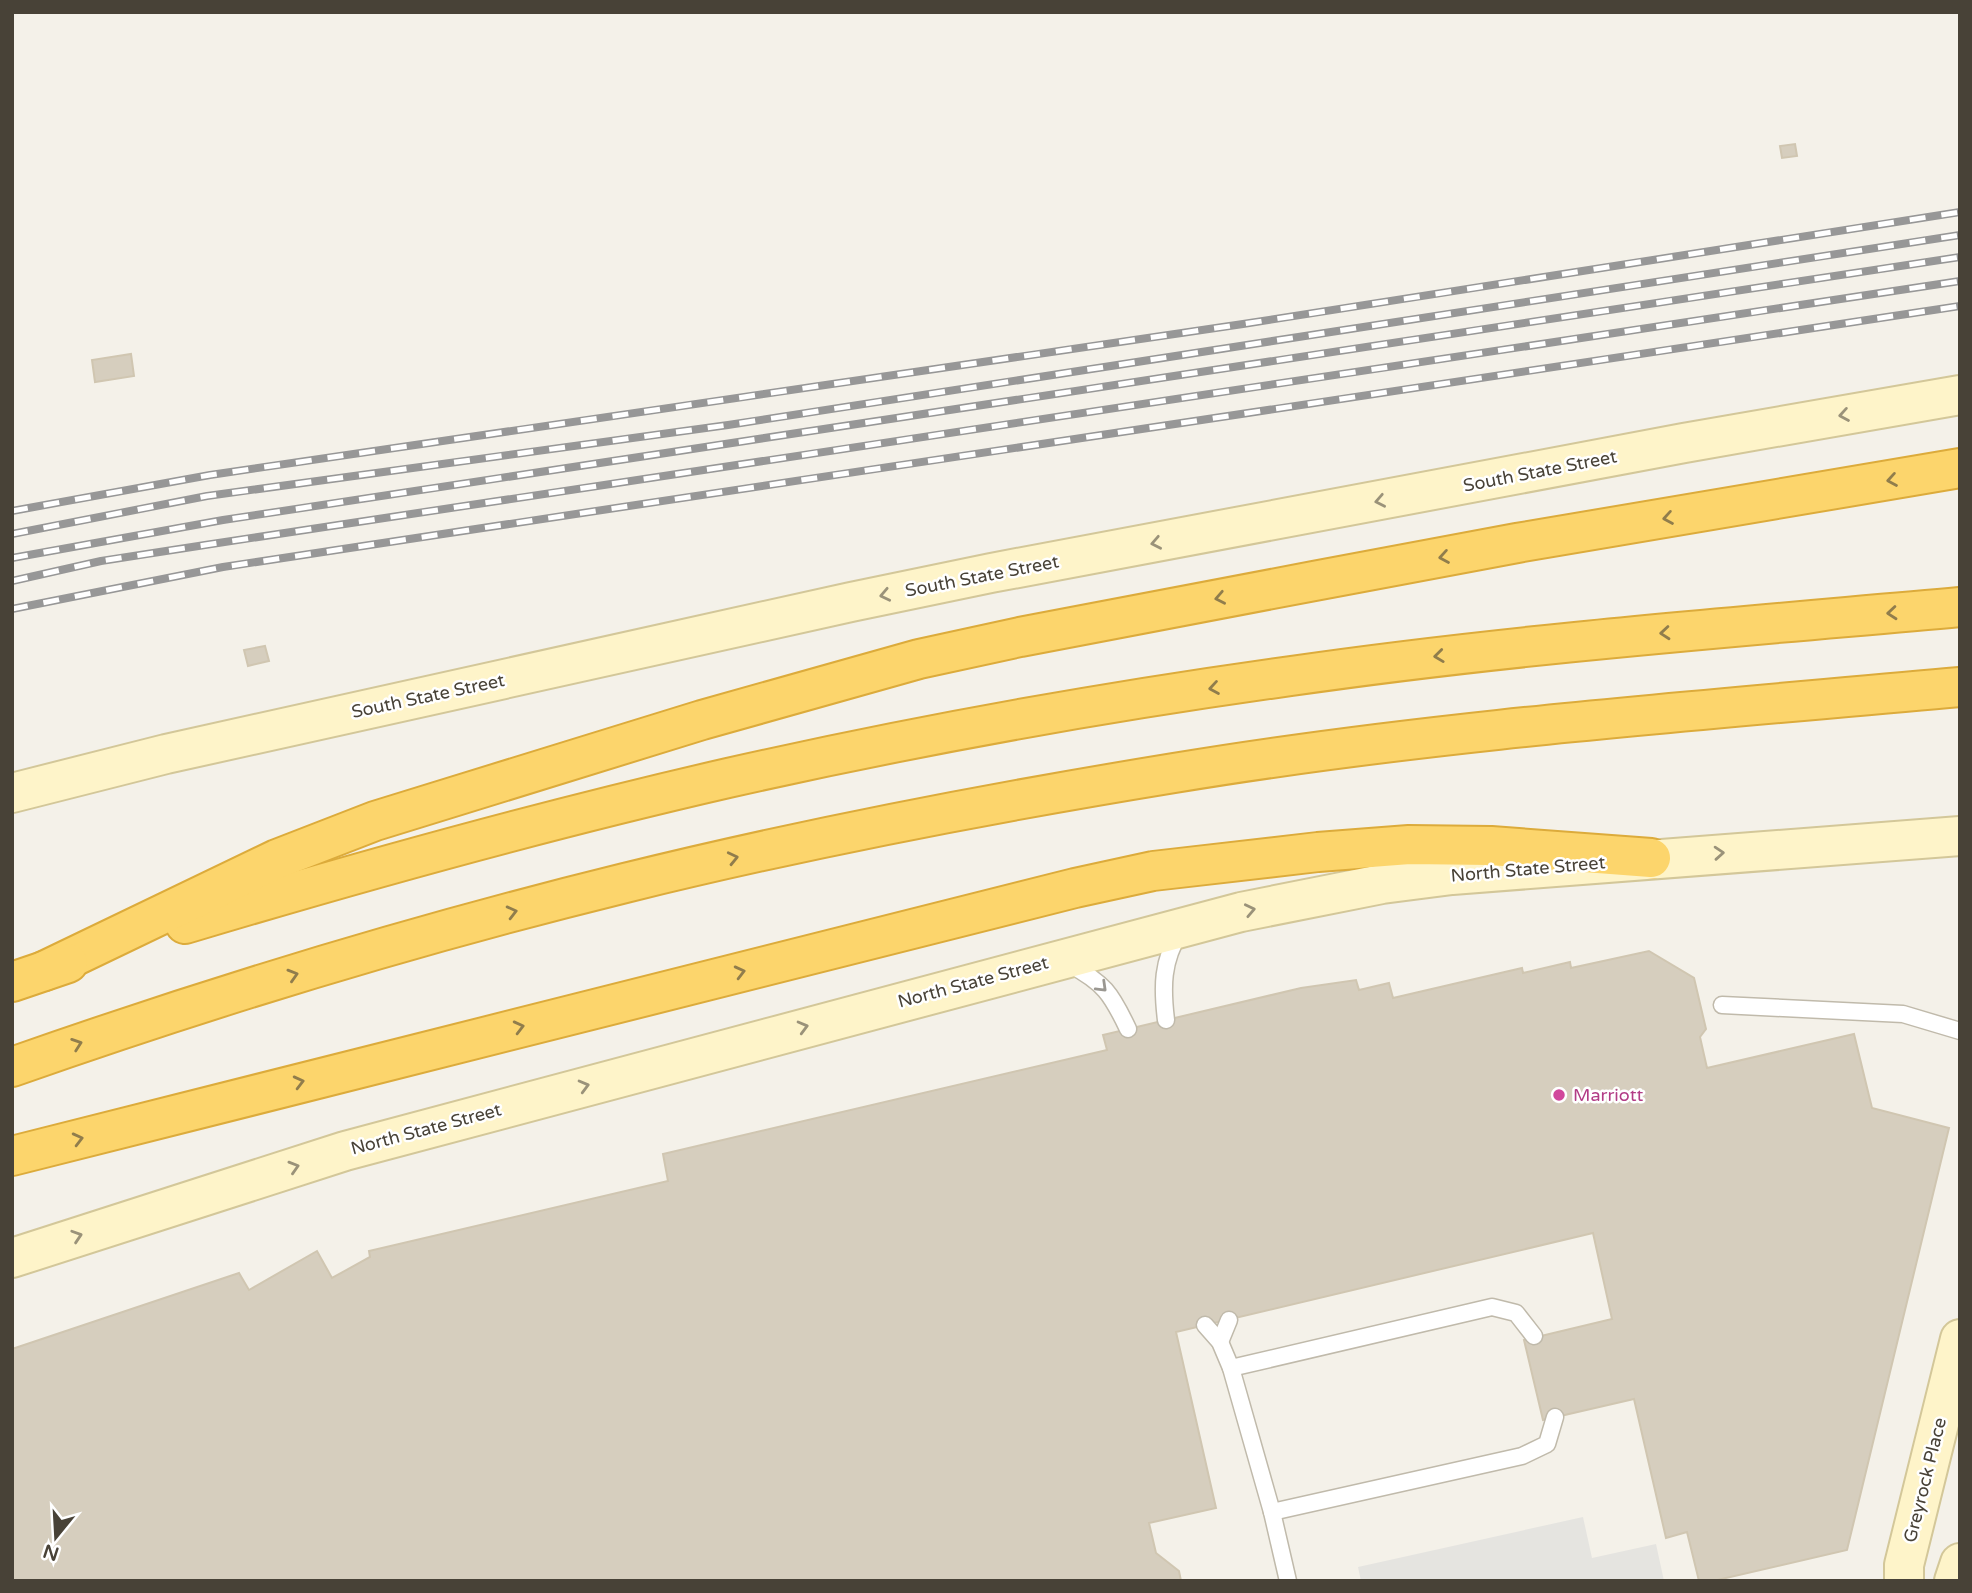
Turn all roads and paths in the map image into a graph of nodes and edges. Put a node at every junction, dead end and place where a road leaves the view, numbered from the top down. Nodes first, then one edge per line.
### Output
1 (1960, 395) edge
2 (1960, 468) edge
3 (1960, 607) edge
4 (1960, 687) edge
5 (12, 793) edge
6 (1960, 836) edge
7 (1651, 858) junction
8 (1184, 927) junction
9 (1061, 959) junction
10 (28, 976) edge
11 (1721, 1005) dead end
12 (1166, 1020) dead end
13 (1128, 1028) dead end
14 (1960, 1031) edge
15 (12, 1066) edge
16 (12, 1156) edge
17 (12, 1258) edge
18 (1228, 1320) dead end
19 (1205, 1325) dead end
20 (1534, 1336) dead end
21 (1960, 1339) edge
22 (1220, 1342) junction
23 (1231, 1368) junction
24 (1555, 1418) dead end
25 (1272, 1512) junction
26 (1960, 1563) edge
27 (1288, 1581) edge
28 (1904, 1581) edge
29 (1954, 1581) edge

1 -> 5 main road, South State Street
2 -> 10 highway
3 -> 10 highway
15 -> 4 highway
7 -> 6 main road, North State Street
8 -> 7 main road, North State Street
16 -> 7 highway
8 - 9 main road, North State Street
8 - 12 lane
9 -> 13 lane
17 -> 9 main road, North State Street
11 - 14 lane
18 - 22 lane
19 - 22 lane
20 - 23 lane
21 - 28 main road, Greyrock Place
22 - 23 lane
23 - 25 lane
24 - 25 lane
25 - 27 lane
26 - 29 main road

